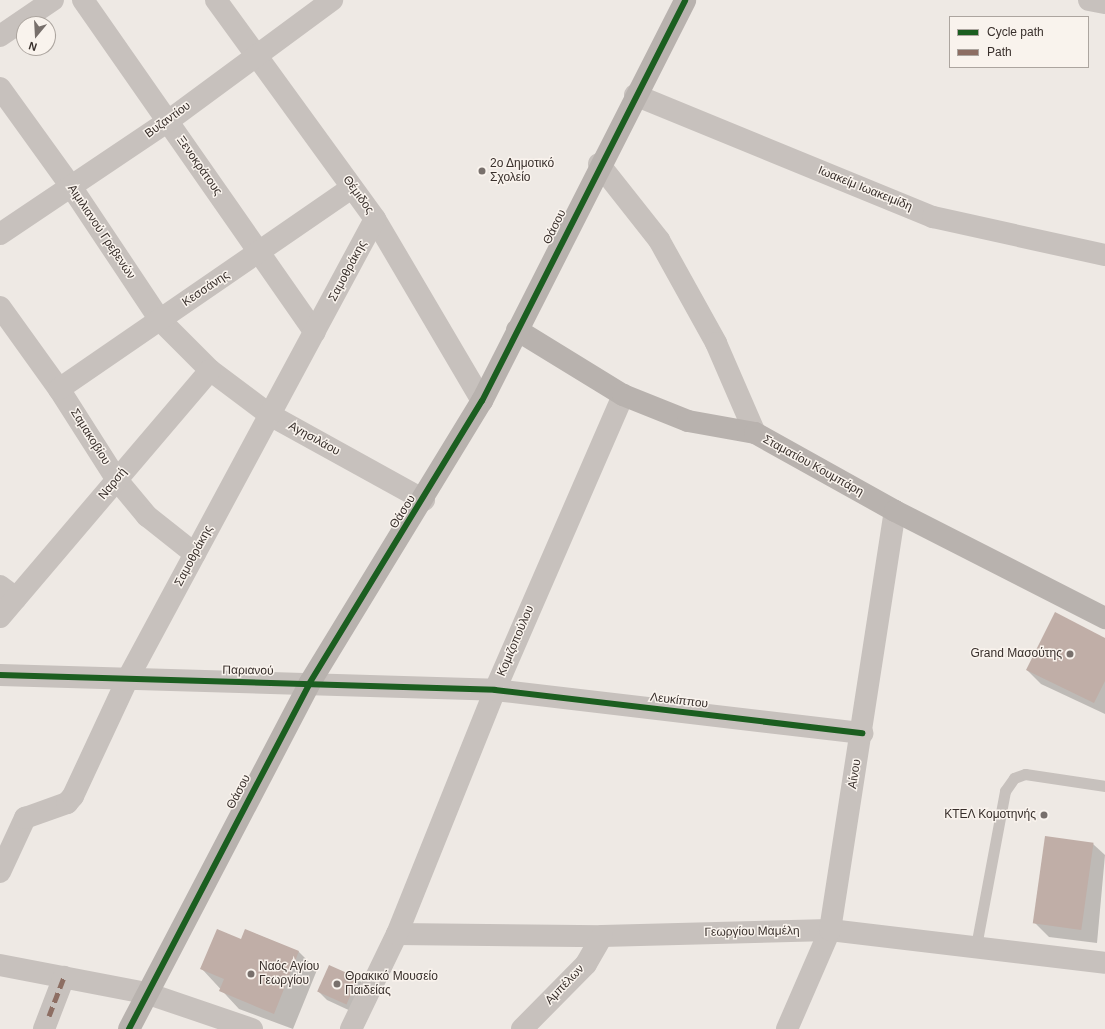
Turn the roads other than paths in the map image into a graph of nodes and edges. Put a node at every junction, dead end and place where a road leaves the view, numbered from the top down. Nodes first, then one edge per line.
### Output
1 (52, 0) edge
2 (83, 0) edge
3 (216, 0) edge
4 (332, 0) edge
5 (684, 0) edge
6 (1089, 0) edge
7 (1105, 3) edge
8 (0, 36) edge
9 (256, 56) junction
10 (0, 88) edge
11 (635, 95) junction
12 (168, 121) junction
13 (599, 164) junction
14 (72, 188) junction
15 (352, 188) junction
16 (375, 219) junction
17 (0, 234) edge
18 (259, 252) junction
19 (1105, 255) edge
20 (0, 307) edge
21 (160, 320) junction
22 (517, 330) junction
23 (315, 332) junction
24 (210, 370) junction
25 (59, 389) junction
26 (623, 395) junction
27 (482, 401) junction
28 (270, 415) junction
29 (755, 433) junction
30 (117, 480) junction
31 (424, 500) junction
32 (895, 511) junction
33 (195, 554) junction
34 (8, 592) edge
35 (0, 617) edge
36 (1105, 618) edge
37 (0, 675) edge
38 (127, 680) junction
39 (309, 684) junction
40 (495, 690) junction
41 (862, 733) junction
42 (1105, 786) edge
43 (0, 872) edge
44 (830, 930) junction
45 (396, 934) junction
46 (602, 936) junction
47 (976, 946) junction
48 (1105, 963) edge
49 (0, 965) edge
50 (64, 977) junction
51 (146, 993) junction
52 (46, 1023) edge
53 (224, 1024) edge
54 (129, 1029) edge
55 (252, 1029) edge
56 (351, 1029) edge
57 (522, 1029) edge
58 (787, 1029) edge

1 - 8 street
2 - 12 street, Ξενοκράτους
3 - 9 street, Θέμιδος
4 - 9 street, Βυζαντίου
5 - 11 street, Θάσου
6 - 7 street
9 - 12 street, Βυζαντίου
9 - 15 street, Θέμιδος
10 - 14 street, Αιμιλιανού Γρεβενών
11 - 13 street, Θάσου
11 - 19 street, Ιωακείμ Ιωακειμίδη
12 - 14 street, Βυζαντίου
12 - 18 street, Ξενοκράτους
13 - 22 street, Θάσου
13 - 29 street
14 - 17 street, Βυζαντίου
14 - 21 street, Αιμιλιανού Γρεβενών
15 - 16 street, Θέμιδος
15 - 18 street, Κεσσάνης
16 - 23 street, Σαμοθράκης
16 - 27 street, Θέμιδος
18 - 21 street, Κεσσάνης
18 - 23 street, Ξενοκράτους
20 - 25 street, Σαμακοβίου
21 - 24 street, Αιμιλιανού Γρεβενών
21 - 25 street, Κεσσάνης
22 - 26 street, Σταματίου Κουμπάρη
22 - 27 street, Θάσου
23 - 28 street, Σαμοθράκης
24 - 28 street, Αγησιλάου
24 - 30 street, Ναρσή
25 - 30 street, Σαμακοβίου
26 - 29 street, Σταματίου Κουμπάρη
26 - 40 street, Κομιζοπούλου
27 - 31 street, Θάσου
28 - 31 street, Αγησιλάου
28 - 33 street, Σαμοθράκης
29 - 32 street, Σταματίου Κουμπάρη
30 - 33 street, Σαμακοβίου
30 - 34 street, Ναρσή
31 - 39 street, Θάσου
32 - 36 street, Σταματίου Κουμπάρη
32 - 41 street, Αίνου
33 - 38 street, Σαμοθράκης
34 - 35 street, Ναρσή
37 - 38 street, Παριανού
38 - 39 street, Παριανού
38 - 43 street, Σαμοθράκης
39 - 40 street, Παριανού
39 - 51 street, Θάσου
40 - 41 street, Λευκίππου
40 - 45 street, Κομιζοπούλου
41 - 44 street, Αίνου
42 - 47 lane
44 - 46 street, Γεωργίου Μαμέλη
44 - 47 street, Γεωργίου Μαμέλη
44 - 58 street, Αίνου
45 - 46 street, Γεωργίου Μαμέλη
45 - 56 street, Κομιζοπούλου
46 - 57 street, Αμπέλων
47 - 48 street, Γεωργίου Μαμέλη
49 - 50 street
50 - 51 street
50 - 52 street
51 - 53 street
51 - 54 street, Θάσου
53 - 55 street

